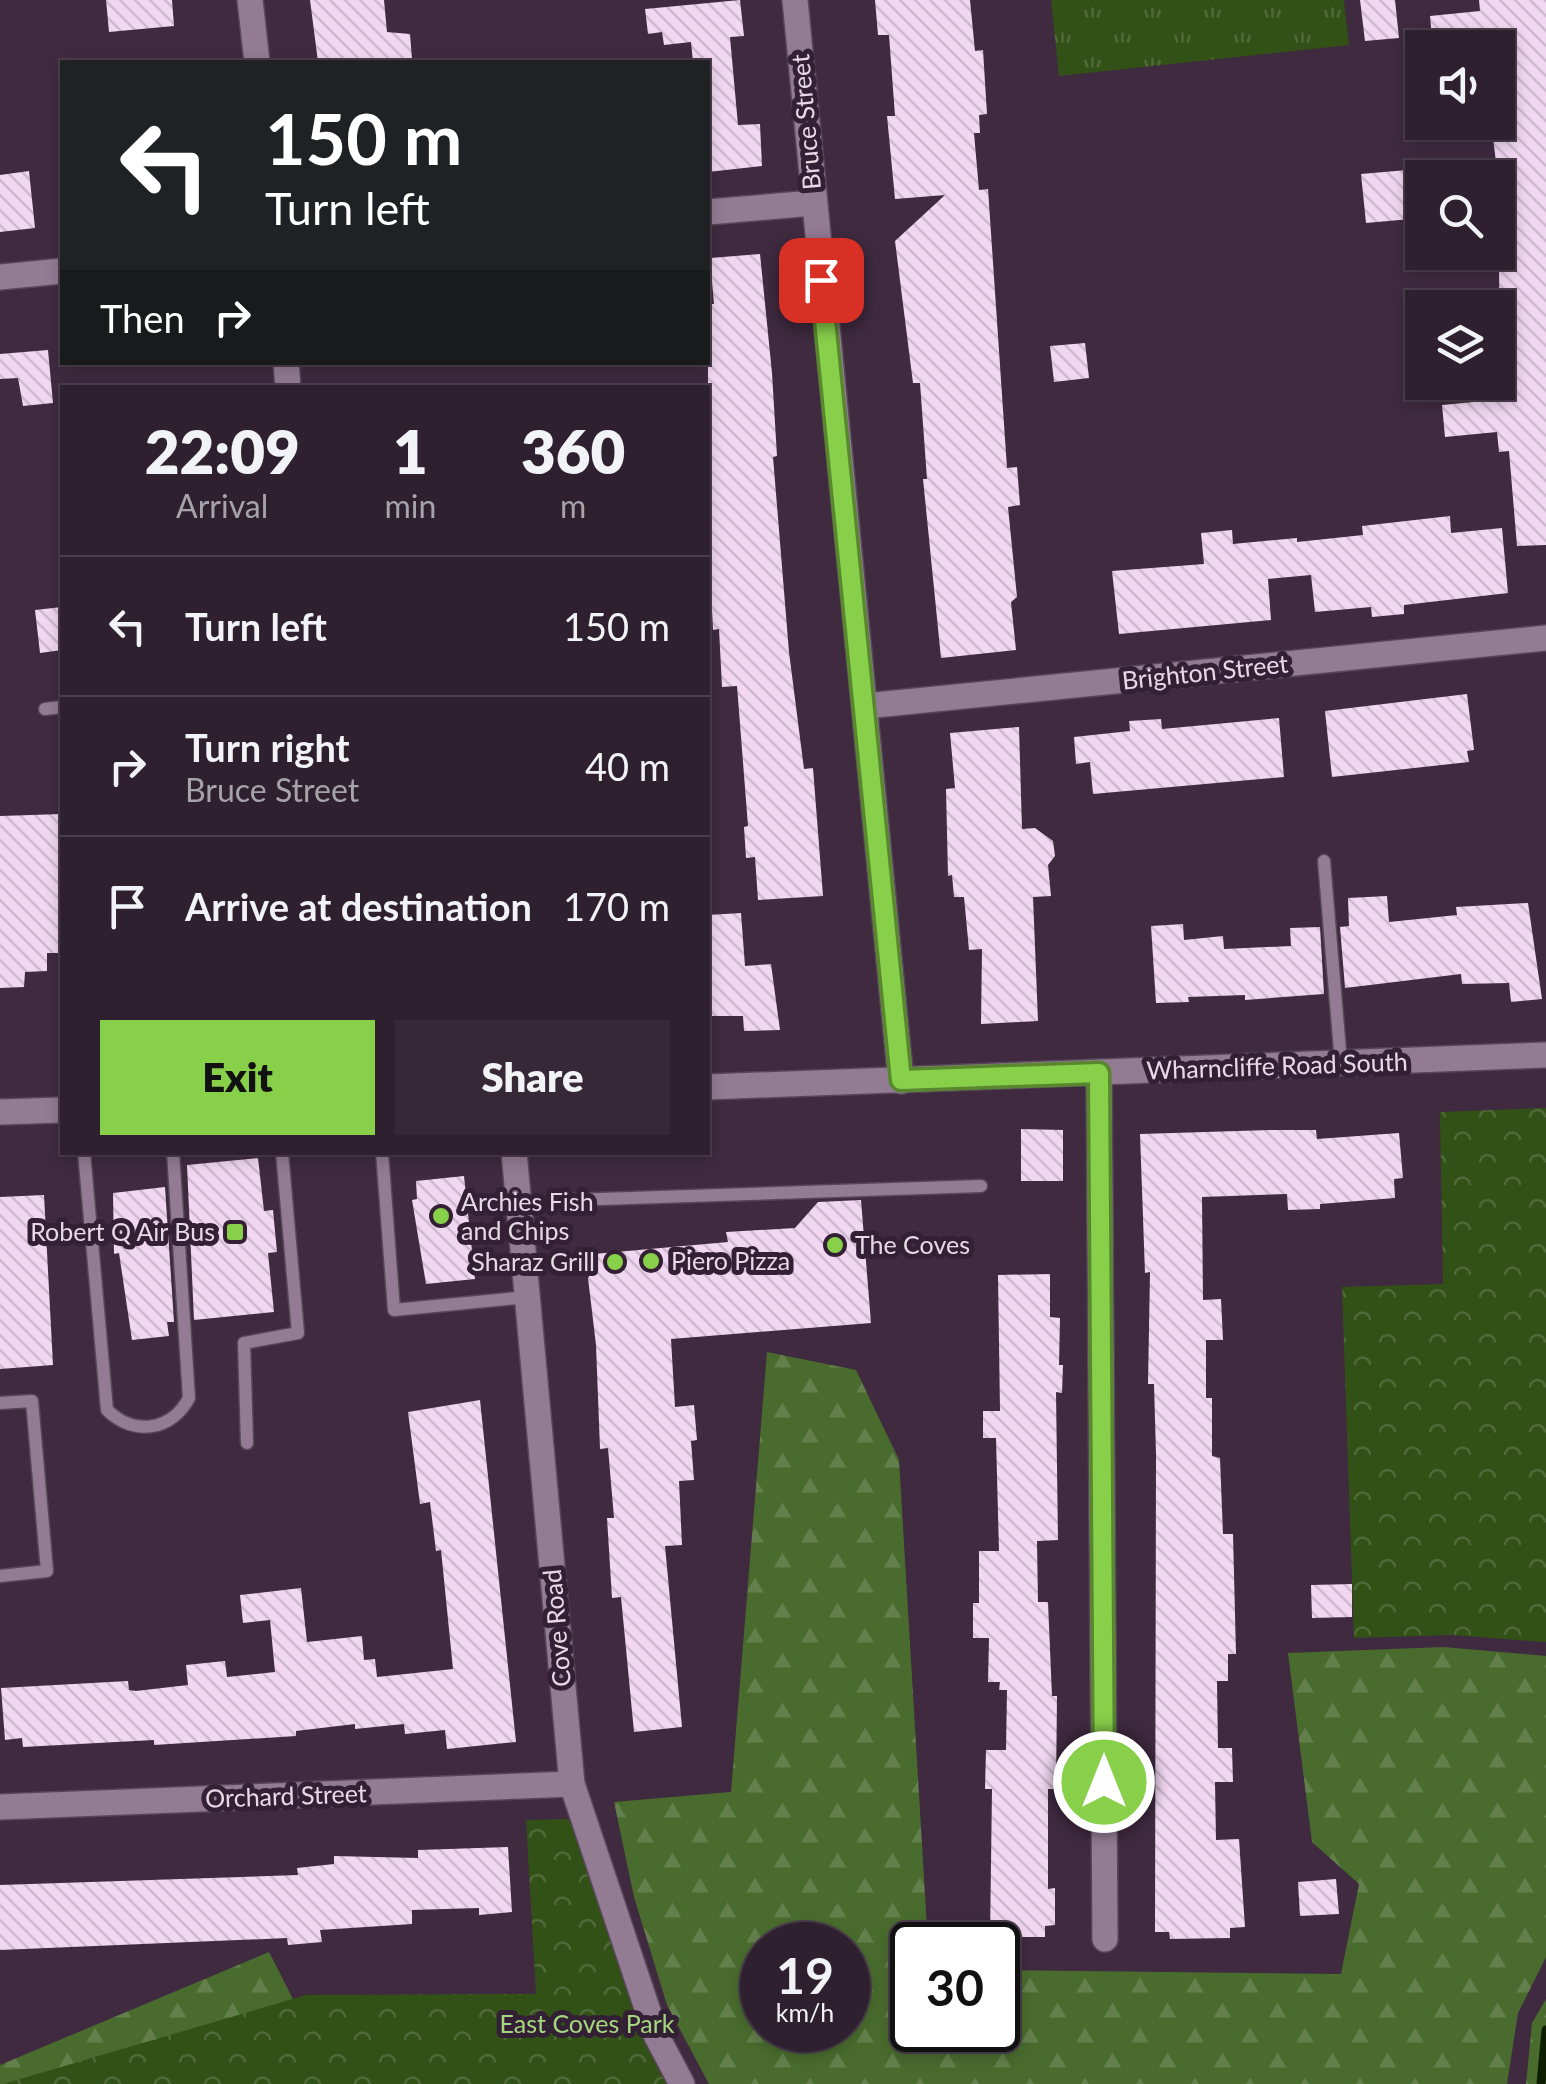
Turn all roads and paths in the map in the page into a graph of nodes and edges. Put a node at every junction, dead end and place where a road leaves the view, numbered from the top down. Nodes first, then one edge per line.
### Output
1 (250, 0) edge
2 (794, 0) edge
3 (256, 60) edge
4 (813, 202) junction
5 (710, 212) edge
6 (60, 271) edge
7 (0, 277) edge
8 (1546, 638) edge
9 (60, 706) edge
10 (865, 706) junction
11 (46, 709) dead end
12 (1324, 862) dead end
13 (1546, 1055) edge
14 (1340, 1063) junction
15 (1099, 1073) junction
16 (901, 1080) junction
17 (710, 1087) edge
18 (60, 1110) edge
19 (0, 1112) edge
20 (84, 1155) edge
21 (173, 1155) edge
22 (282, 1155) edge
23 (382, 1155) edge
24 (514, 1155) edge
25 (981, 1186) dead end
26 (571, 1200) dead end
27 (527, 1297) junction
28 (0, 1403) edge
29 (247, 1443) dead end
30 (0, 1576) edge
31 (572, 1784) junction
32 (0, 1807) edge
33 (1106, 1939) dead end
34 (682, 2084) edge

1 - 3 street
2 - 4 street, Bruce Street
4 - 5 street
4 - 10 street, Bruce Street
6 - 7 street
8 - 10 street, Brighton Street
9 - 11 lane
10 - 16 street, Bruce Street
12 - 14 lane
13 - 14 street, Wharncliffe Road South
14 - 15 street, Wharncliffe Road South
15 - 16 street, Wharncliffe Road South
15 - 33 street
16 - 17 street, Wharncliffe Road South
18 - 19 street
20 - 21 lane
22 - 29 lane
23 - 27 lane
24 - 27 street, Cove Road
25 - 26 lane
27 - 31 street, Cove Road
28 - 30 lane
31 - 32 street, Orchard Street
31 - 34 street, Cove Road

